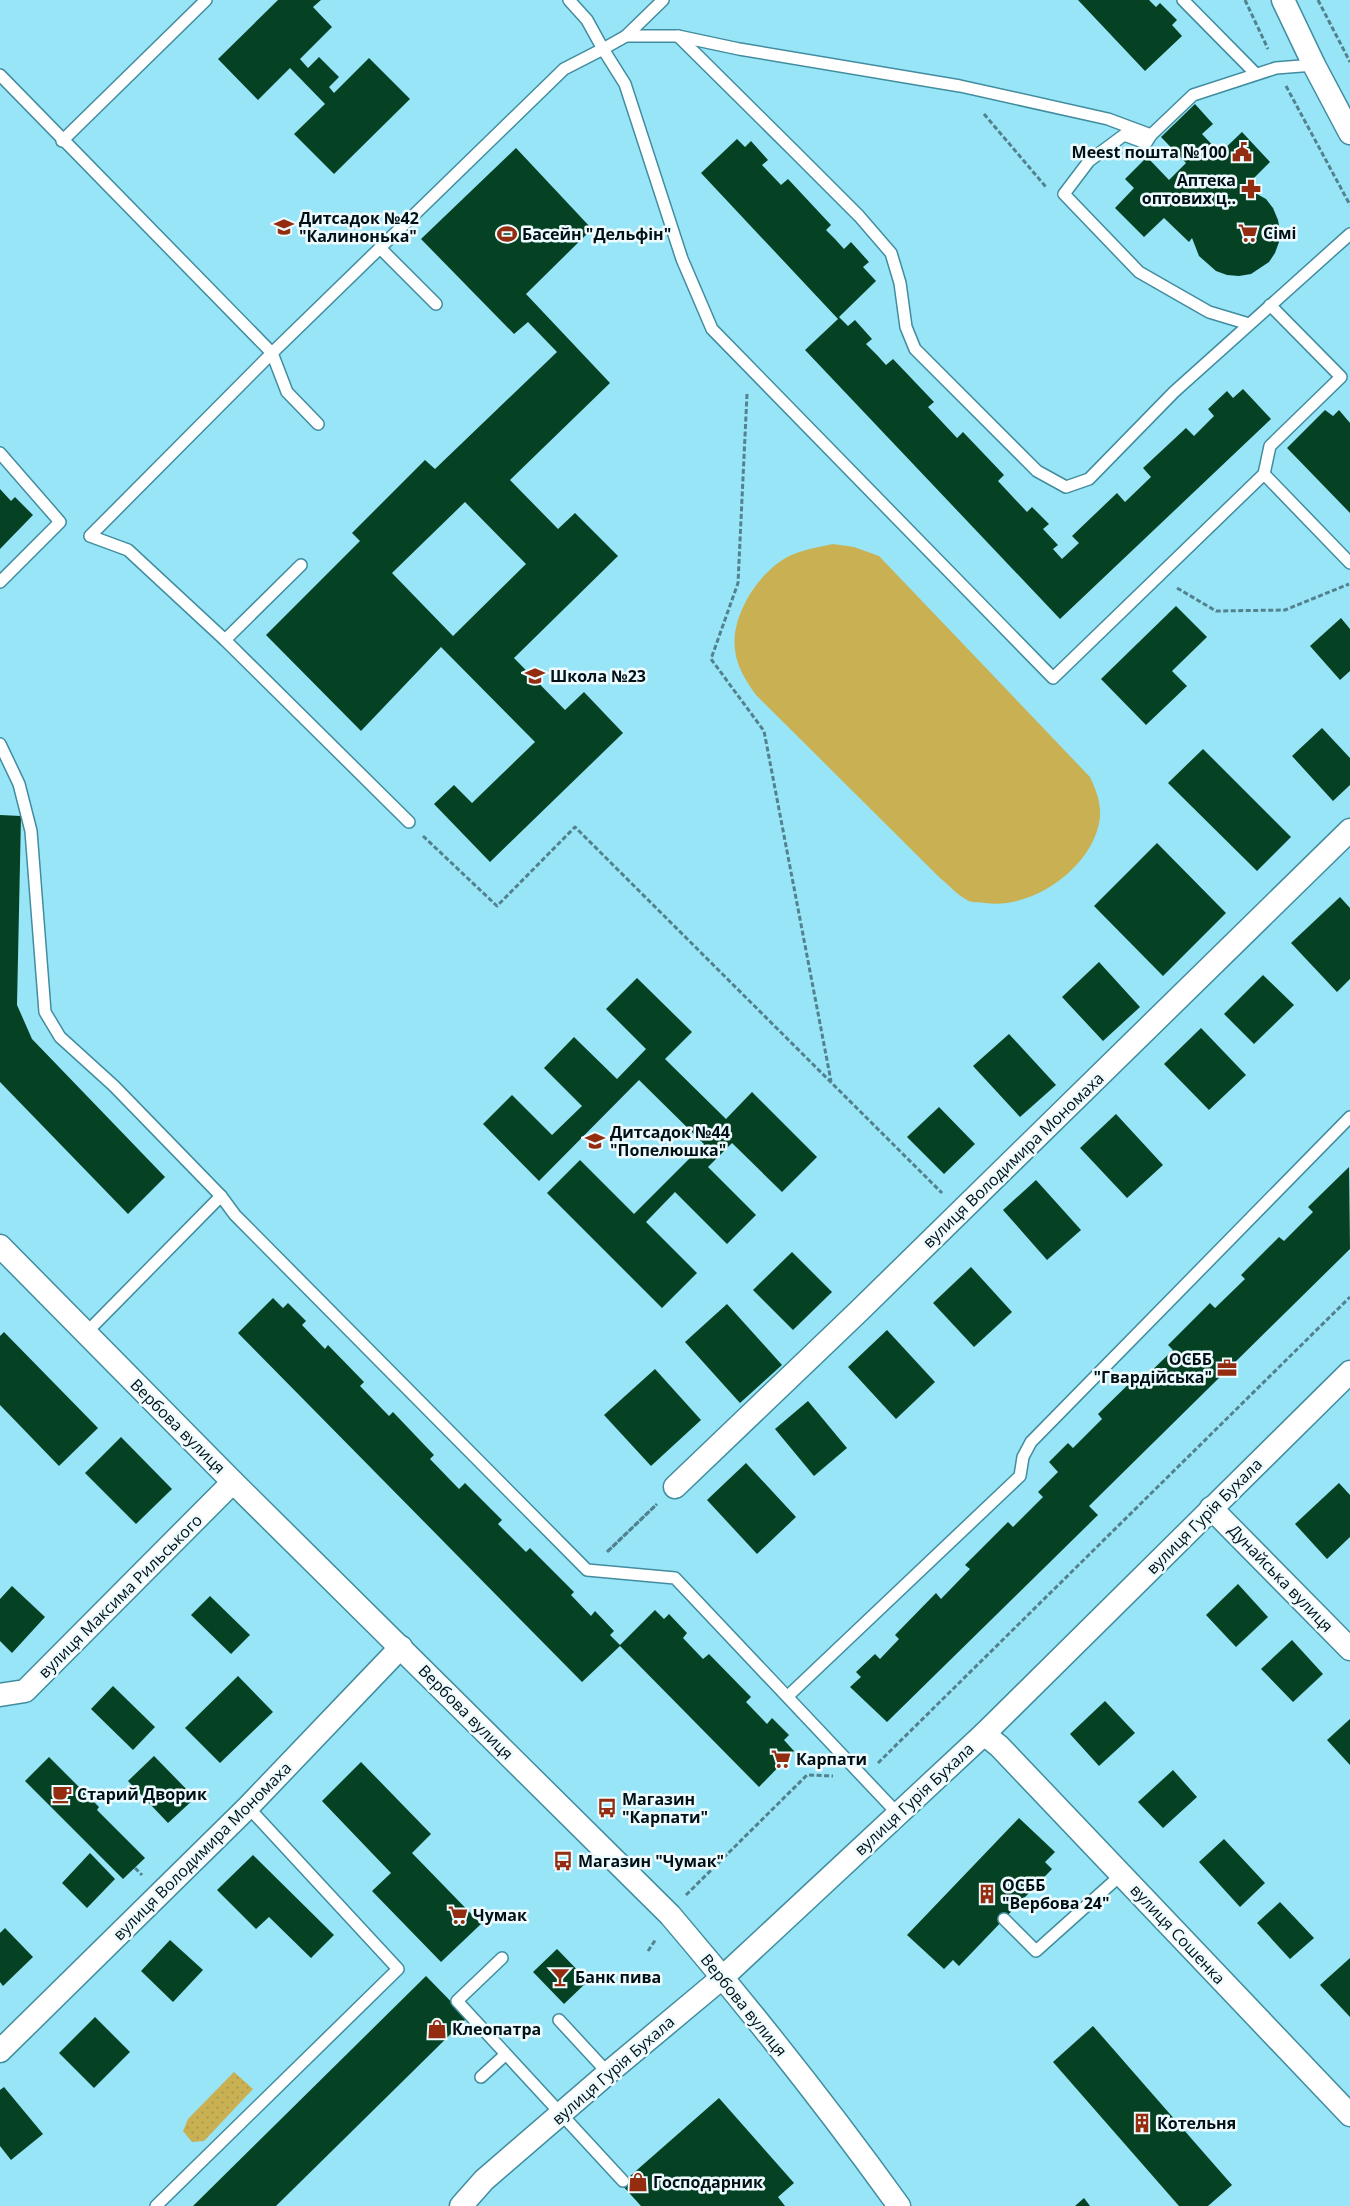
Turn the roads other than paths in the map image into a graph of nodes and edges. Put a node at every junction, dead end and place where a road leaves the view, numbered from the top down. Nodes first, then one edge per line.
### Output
1 (206, 0) edge
2 (569, 0) edge
3 (663, 0) edge
4 (1183, 0) edge
5 (1283, 0) edge
6 (626, 36) junction
7 (678, 36) junction
8 (603, 48) junction
9 (1314, 66) junction
10 (1256, 74) junction
11 (0, 75) edge
12 (1350, 133) edge
13 (1151, 134) junction
14 (62, 141) junction
15 (1350, 234) edge
16 (380, 248) junction
17 (436, 304) dead end
18 (1270, 305) junction
19 (1249, 324) junction
20 (272, 353) junction
21 (1341, 377) junction
22 (1350, 386) edge
23 (318, 424) dead end
24 (0, 453) edge
25 (1264, 474) junction
26 (1350, 563) edge
27 (301, 565) dead end
28 (0, 582) edge
29 (225, 640) junction
30 (0, 744) edge
31 (409, 822) road end
32 (1350, 830) edge
33 (1350, 1117) edge
34 (222, 1196) junction
35 (0, 1246) edge
36 (86, 1333) junction
37 (1350, 1372) edge
38 (233, 1482) junction
39 (675, 1488) road end
40 (1211, 1508) junction
41 (401, 1647) junction
42 (1350, 1649) edge
43 (0, 1694) edge
44 (788, 1696) junction
45 (984, 1734) junction
46 (248, 1807) junction
47 (898, 1814) junction
48 (1122, 1874) junction
49 (1004, 1919) dead end
50 (502, 1958) dead end
51 (723, 1977) junction
52 (559, 2020) dead end
53 (0, 2051) edge
54 (505, 2055) junction
55 (608, 2073) junction
56 (481, 2077) dead end
57 (562, 2114) junction
58 (1350, 2116) edge
59 (623, 2182) dead end
60 (156, 2206) edge
61 (461, 2206) edge
62 (899, 2206) edge

1 - 14 lane
2 - 8 lane
3 - 6 lane
4 - 10 lane
5 - 9 street
6 - 7 lane
6 - 8 lane
7 - 13 lane
7 - 19 lane
8 - 16 lane
8 - 25 lane
9 - 10 lane
9 - 12 street
10 - 13 lane
11 - 14 lane
13 - 19 lane
14 - 20 lane
15 - 18 lane
16 - 17 lane
16 - 20 lane
18 - 19 lane
18 - 21 lane
20 - 23 lane
20 - 29 lane
21 - 22 lane
21 - 25 lane
24 - 28 lane
25 - 26 lane
27 - 29 lane
29 - 31 lane
30 - 34 lane
32 - 39 street, вулиця Володимира Мономаха
33 - 44 lane
34 - 36 lane
34 - 44 lane
35 - 36 street, Вербова вулиця
36 - 38 street, Вербова вулиця
37 - 40 street, вулиця Гурія Бухала
38 - 41 street, Вербова вулиця
38 - 43 street, вулиця Максима Рильського
40 - 42 street, Дунайська вулиця
40 - 45 street, вулиця Гурія Бухала
41 - 46 street, вулиця Володимира Мономаха
41 - 51 street, Вербова вулиця
44 - 47 lane
45 - 47 street, вулиця Гурія Бухала
45 - 48 street, вулиця Сошенка
46 - 53 street, вулиця Володимира Мономаха
46 - 60 lane
47 - 51 street, вулиця Гурія Бухала
48 - 49 lane
48 - 58 street, вулиця Сошенка
50 - 54 lane
51 - 55 street, вулиця Гурія Бухала
51 - 62 street, Вербова вулиця
52 - 55 lane
54 - 56 lane
54 - 57 lane
55 - 57 street, вулиця Гурія Бухала
57 - 59 lane
57 - 61 street, вулиця Гурія Бухала

